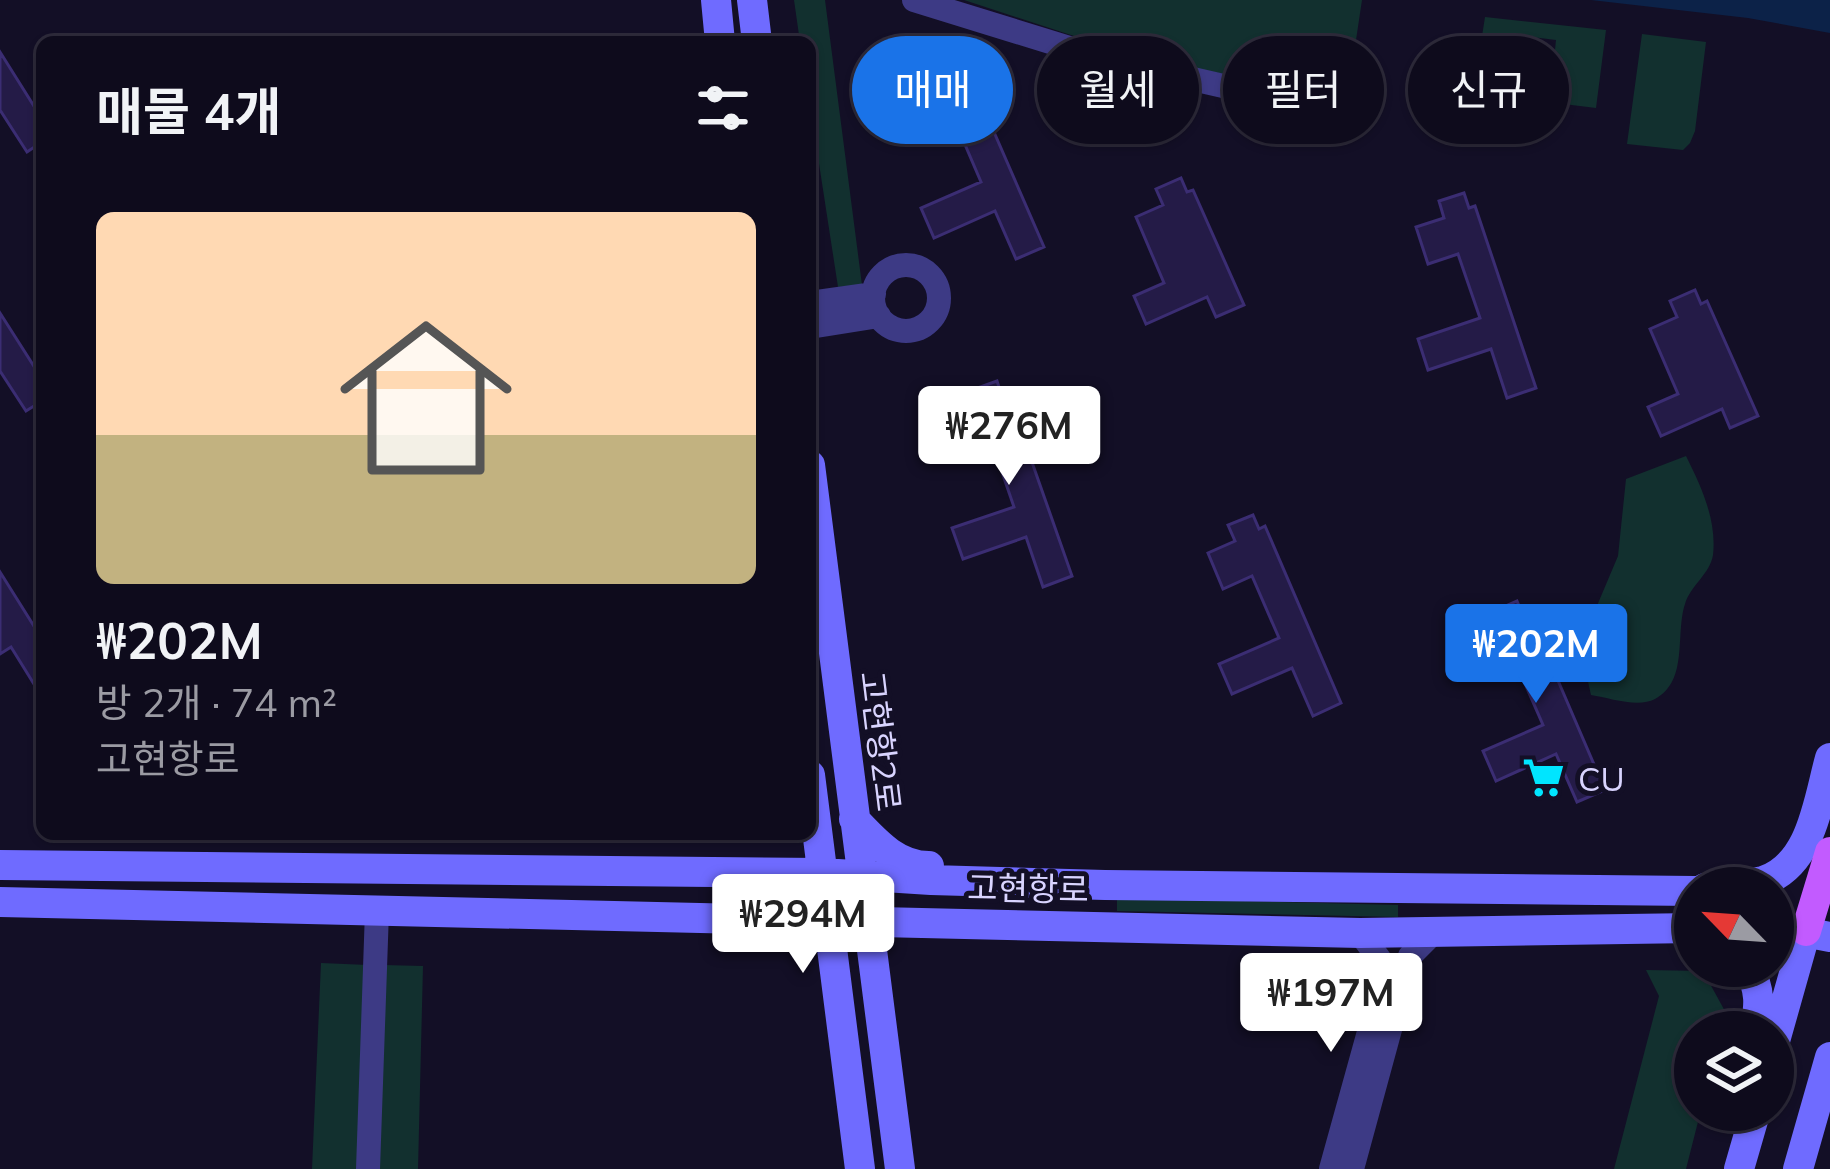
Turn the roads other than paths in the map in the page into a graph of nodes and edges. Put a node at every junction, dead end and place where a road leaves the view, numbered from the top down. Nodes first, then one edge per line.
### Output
1 (716, 0) edge
2 (752, 0) edge
3 (914, 0) edge
4 (719, 36) edge
5 (756, 36) edge
6 (1223, 86) edge
7 (816, 303) edge
8 (816, 325) edge
9 (816, 513) edge
10 (1830, 758) edge
11 (854, 820) junction
12 (816, 824) edge
13 (1830, 852) edge
14 (0, 865) edge
15 (1786, 867) edge
16 (822, 873) junction
17 (863, 874) junction
18 (1105, 885) junction
19 (1674, 890) edge
20 (1823, 900) edge
21 (0, 902) edge
22 (377, 911) junction
23 (829, 920) junction
24 (869, 922) junction
25 (1674, 929) edge
26 (1435, 931) junction
27 (1360, 933) junction
28 (1818, 934) edge
29 (1788, 1011) edge
30 (1830, 1057) edge
31 (1732, 1131) edge
32 (1749, 1131) edge
33 (368, 1169) edge
34 (860, 1169) edge
35 (900, 1169) edge
36 (1331, 1169) edge
37 (1352, 1169) edge
38 (1736, 1169) edge
39 (1798, 1169) edge

1 - 4 street
2 - 5 street
3 - 6 street
7 - 8 street
9 - 11 street, 고현항2로
10 - 15 street, 고현항로
11 - 17 street, 고현항2로
11 - 18 street
12 - 16 street
13 - 20 main road
14 - 16 street, 고현항로
16 - 17 street, 고현항로
16 - 23 street
17 - 18 street, 고현항로
17 - 24 street, 고현항2로
18 - 19 street, 고현항로
20 - 28 main road
21 - 22 street, 고현항로
22 - 23 street, 고현항로
22 - 33 street
23 - 24 street, 고현항로
23 - 34 street
24 - 27 street, 고현항로
24 - 35 street, 고현항2로
25 - 26 street, 고현항로
26 - 27 street, 고현항로
26 - 37 street
27 - 36 street
28 - 29 street
30 - 39 street
31 - 38 street
32 - 38 street

